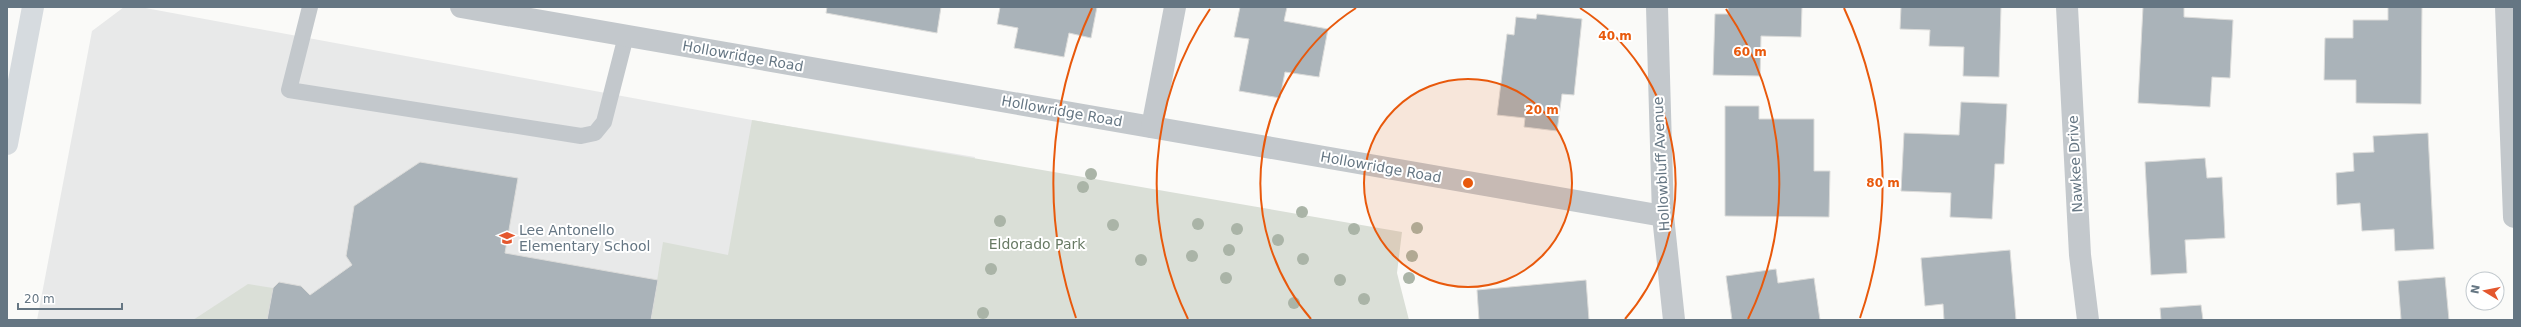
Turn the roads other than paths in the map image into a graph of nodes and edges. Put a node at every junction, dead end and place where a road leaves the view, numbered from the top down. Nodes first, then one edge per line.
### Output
1 (33, 7) edge
2 (310, 7) edge
3 (461, 7) edge
4 (1175, 7) edge
5 (1657, 7) edge
6 (2067, 7) edge
7 (2506, 7) edge
8 (626, 36) junction
9 (1152, 127) junction
10 (7, 144) edge
11 (1663, 216) junction
12 (2514, 217) edge
13 (1674, 320) edge
14 (2088, 320) edge

1 - 10 main road
2 - 8 lane
3 - 8 street, Hollowridge Road
4 - 9 street
5 - 11 street, Hollowbluff Avenue
6 - 14 street, Nawkee Drive
7 - 12 street
8 - 9 street, Hollowridge Road
9 - 11 street, Hollowridge Road
11 - 13 street, Hollowbluff Avenue

